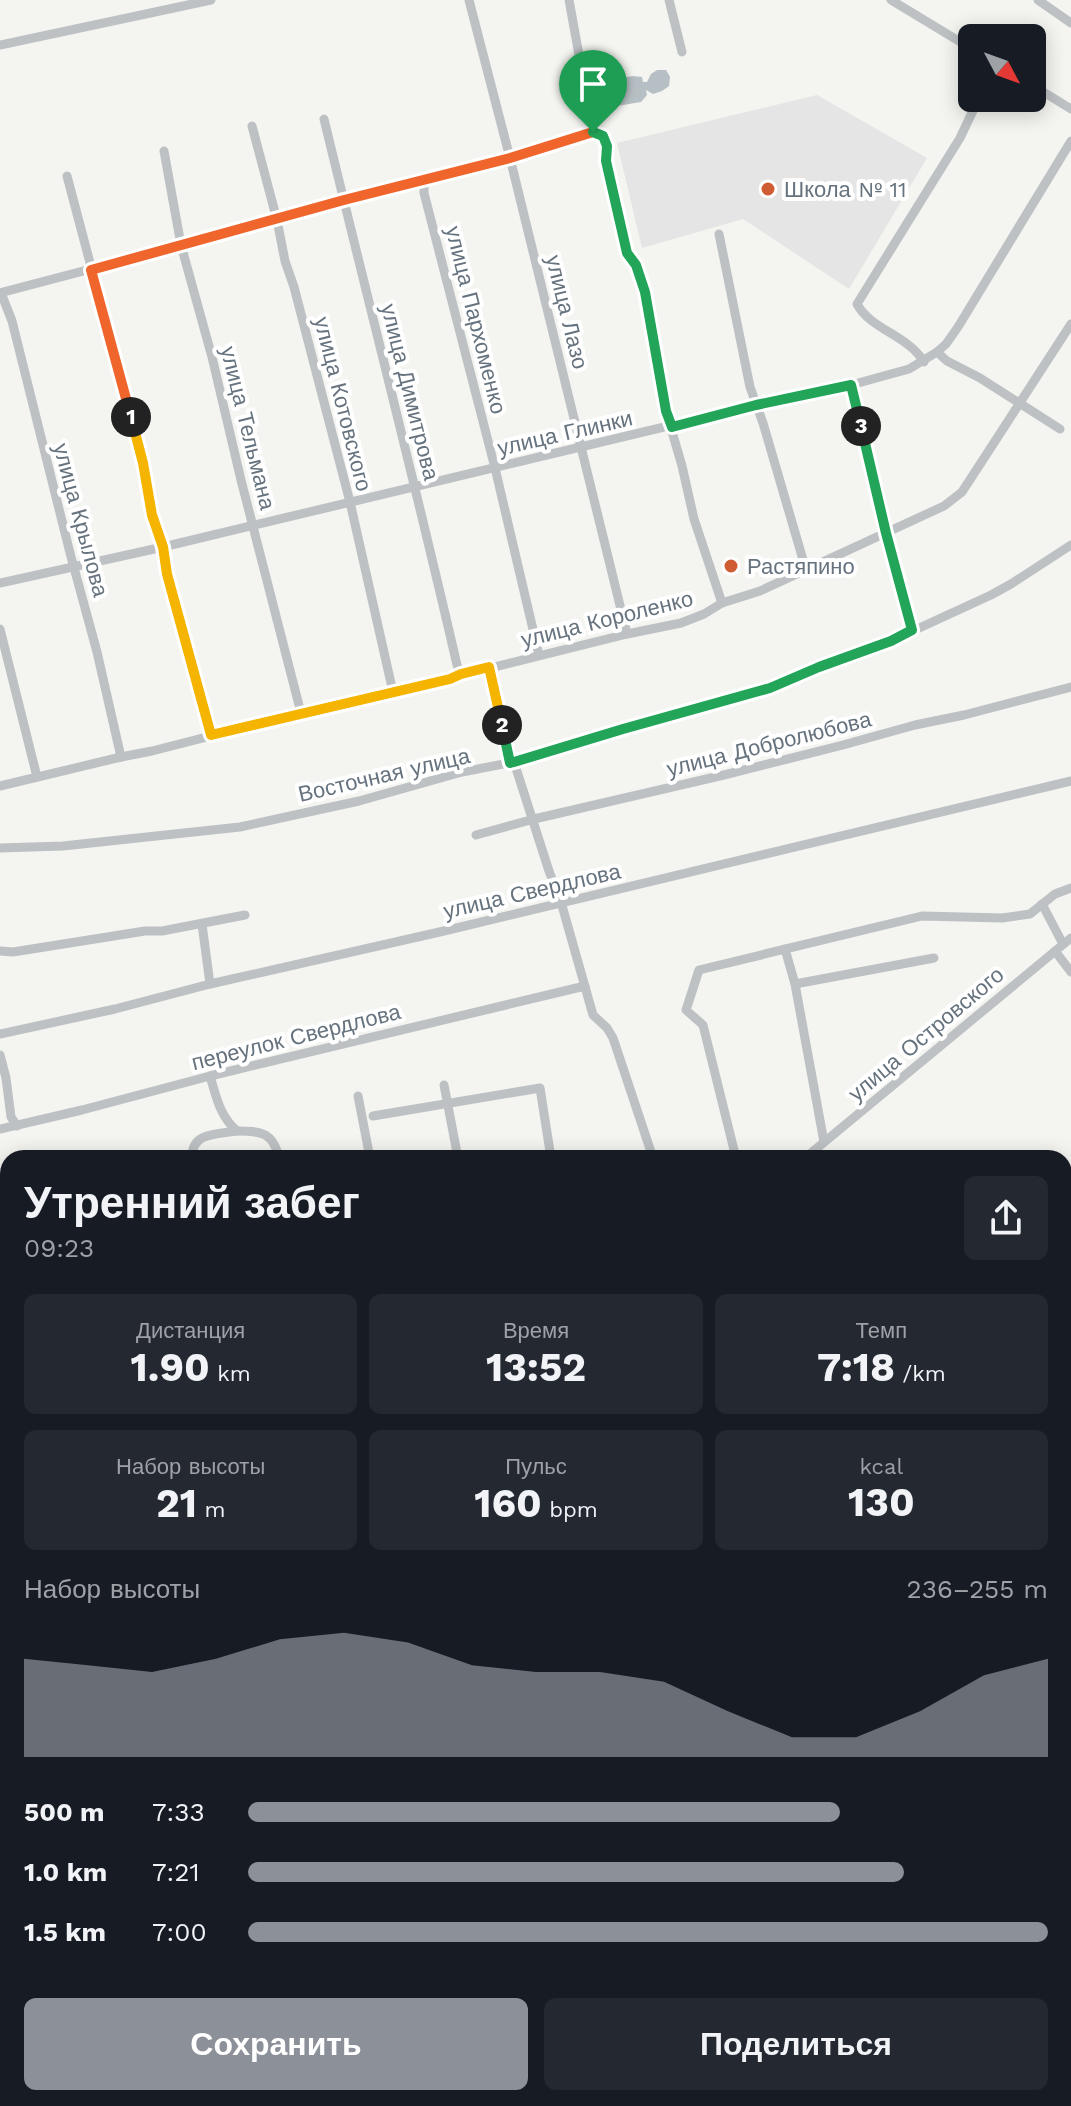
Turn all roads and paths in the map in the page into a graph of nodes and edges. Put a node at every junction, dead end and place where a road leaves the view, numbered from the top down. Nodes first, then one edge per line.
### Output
1 (211, 0) edge
2 (469, 0) edge
3 (569, 0) edge
4 (669, 0) edge
5 (891, 0) edge
6 (1038, 0) edge
7 (1071, 23) edge
8 (958, 41) edge
9 (0, 45) edge
10 (682, 52) dead end
11 (1046, 94) edge
12 (1071, 109) edge
13 (972, 112) edge
14 (324, 119) dead end
15 (252, 126) dead end
16 (593, 132) junction
17 (1071, 141) edge
18 (164, 151) dead end
19 (510, 158) junction
20 (67, 176) dead end
21 (424, 180) junction
22 (344, 200) junction
23 (277, 220) junction
24 (719, 234) dead end
25 (181, 245) junction
26 (91, 270) junction
27 (1, 293) edge
28 (1070, 327) edge
29 (937, 352) junction
30 (924, 362) junction
31 (851, 385) junction
32 (1019, 404) junction
33 (756, 405) junction
34 (672, 427) junction
35 (1060, 429) dead end
36 (582, 448) junction
37 (495, 468) junction
38 (416, 487) junction
39 (350, 502) junction
40 (254, 525) junction
41 (886, 533) junction
42 (1071, 545) edge
43 (163, 547) junction
44 (74, 566) junction
45 (806, 570) junction
46 (0, 583) edge
47 (722, 603) junction
48 (0, 629) edge
49 (912, 630) junction
50 (627, 634) junction
51 (539, 655) junction
52 (489, 667) junction
53 (461, 674) junction
54 (1071, 687) edge
55 (393, 692) junction
56 (301, 713) junction
57 (211, 735) junction
58 (121, 757) junction
59 (512, 762) junction
60 (37, 777) junction
61 (1071, 781) edge
62 (0, 786) edge
63 (534, 819) junction
64 (476, 835) dead end
65 (0, 848) edge
66 (1071, 888) edge
67 (561, 902) junction
68 (1042, 904) junction
69 (245, 915) dead end
70 (202, 924) junction
71 (1063, 944) edge
72 (785, 949) junction
73 (0, 951) edge
74 (934, 958) dead end
75 (1071, 972) edge
76 (210, 984) junction
77 (795, 984) junction
78 (585, 986) junction
79 (0, 1034) edge
80 (0, 1055) edge
81 (210, 1076) junction
82 (444, 1085) dead end
83 (358, 1096) dead end
84 (447, 1103) junction
85 (373, 1116) dead end
86 (17, 1126) junction
87 (0, 1129) edge
88 (237, 1131) junction
89 (824, 1142) junction
90 (192, 1150) edge
91 (278, 1150) edge
92 (368, 1150) edge
93 (456, 1150) edge
94 (550, 1150) edge
95 (650, 1150) edge
96 (734, 1150) edge
97 (814, 1150) edge

1 - 9 street
2 - 19 street, улица Лазо
3 - 16 street
4 - 10 street
5 - 8 street
6 - 7 street
11 - 12 street
13 - 30 street
14 - 22 street, улица Димитрова
15 - 23 street, улица Котовского
16 - 19 street
16 - 34 street
17 - 29 street, улица Глинки
18 - 25 street, улица Тельмана
19 - 21 street
19 - 36 street, улица Лазо
20 - 26 street
21 - 22 street
21 - 37 street, улица Пархоменко
22 - 23 street
22 - 38 street, улица Димитрова
23 - 25 street
23 - 39 street, улица Котовского
24 - 33 street
25 - 26 street
25 - 40 street, улица Тельмана
26 - 27 street
26 - 43 street
27 - 44 street, улица Крылова
28 - 32 street, улица Короленко
29 - 30 street, улица Глинки
29 - 32 street
30 - 31 street, улица Глинки
31 - 33 street, улица Глинки
31 - 41 street
32 - 35 street
32 - 41 street, улица Короленко
33 - 34 street, улица Глинки
33 - 45 street
34 - 36 street, улица Глинки
34 - 47 street
36 - 37 street, улица Глинки
36 - 50 street, улица Лазо
37 - 38 street, улица Глинки
37 - 51 street, улица Пархоменко
38 - 39 street, улица Глинки
38 - 53 street, улица Димитрова
39 - 40 street, улица Глинки
39 - 55 street, улица Котовского
40 - 43 street, улица Глинки
40 - 56 street, улица Тельмана
41 - 45 street, улица Короленко
41 - 49 street
42 - 49 street, Восточная улица
43 - 44 street, улица Глинки
43 - 57 street
44 - 46 street, улица Глинки
44 - 58 street, улица Крылова
45 - 47 street, улица Короленко
47 - 50 street, улица Короленко
48 - 60 street
49 - 59 street, Восточная улица
50 - 51 street, улица Короленко
51 - 52 street, улица Короленко
52 - 53 street, улица Короленко
52 - 59 street
53 - 55 street, улица Короленко
54 - 63 street, улица Добролюбова
55 - 56 street, улица Короленко
56 - 57 street, улица Короленко
57 - 58 street, улица Короленко
58 - 60 street, улица Короленко
59 - 63 street
59 - 65 street, Восточная улица
60 - 62 street, улица Короленко
61 - 67 street, улица Свердлова
63 - 64 street, улица Добролюбова
63 - 67 street
66 - 68 street
67 - 76 street, улица Свердлова
67 - 78 street
68 - 71 street
68 - 72 street
69 - 70 street
70 - 73 street
70 - 76 street
71 - 75 street
71 - 89 street, улица Островского
72 - 77 street
72 - 96 street
74 - 77 street
76 - 79 street, улица Свердлова
77 - 89 street
78 - 81 street, переулок Свердлова
78 - 95 street
80 - 86 street
81 - 86 street, переулок Свердлова
81 - 88 street
82 - 84 street
83 - 92 street
84 - 85 street
84 - 93 street
84 - 94 street
86 - 87 street, переулок Свердлова
88 - 90 street
88 - 91 street
89 - 97 street, улица Островского

